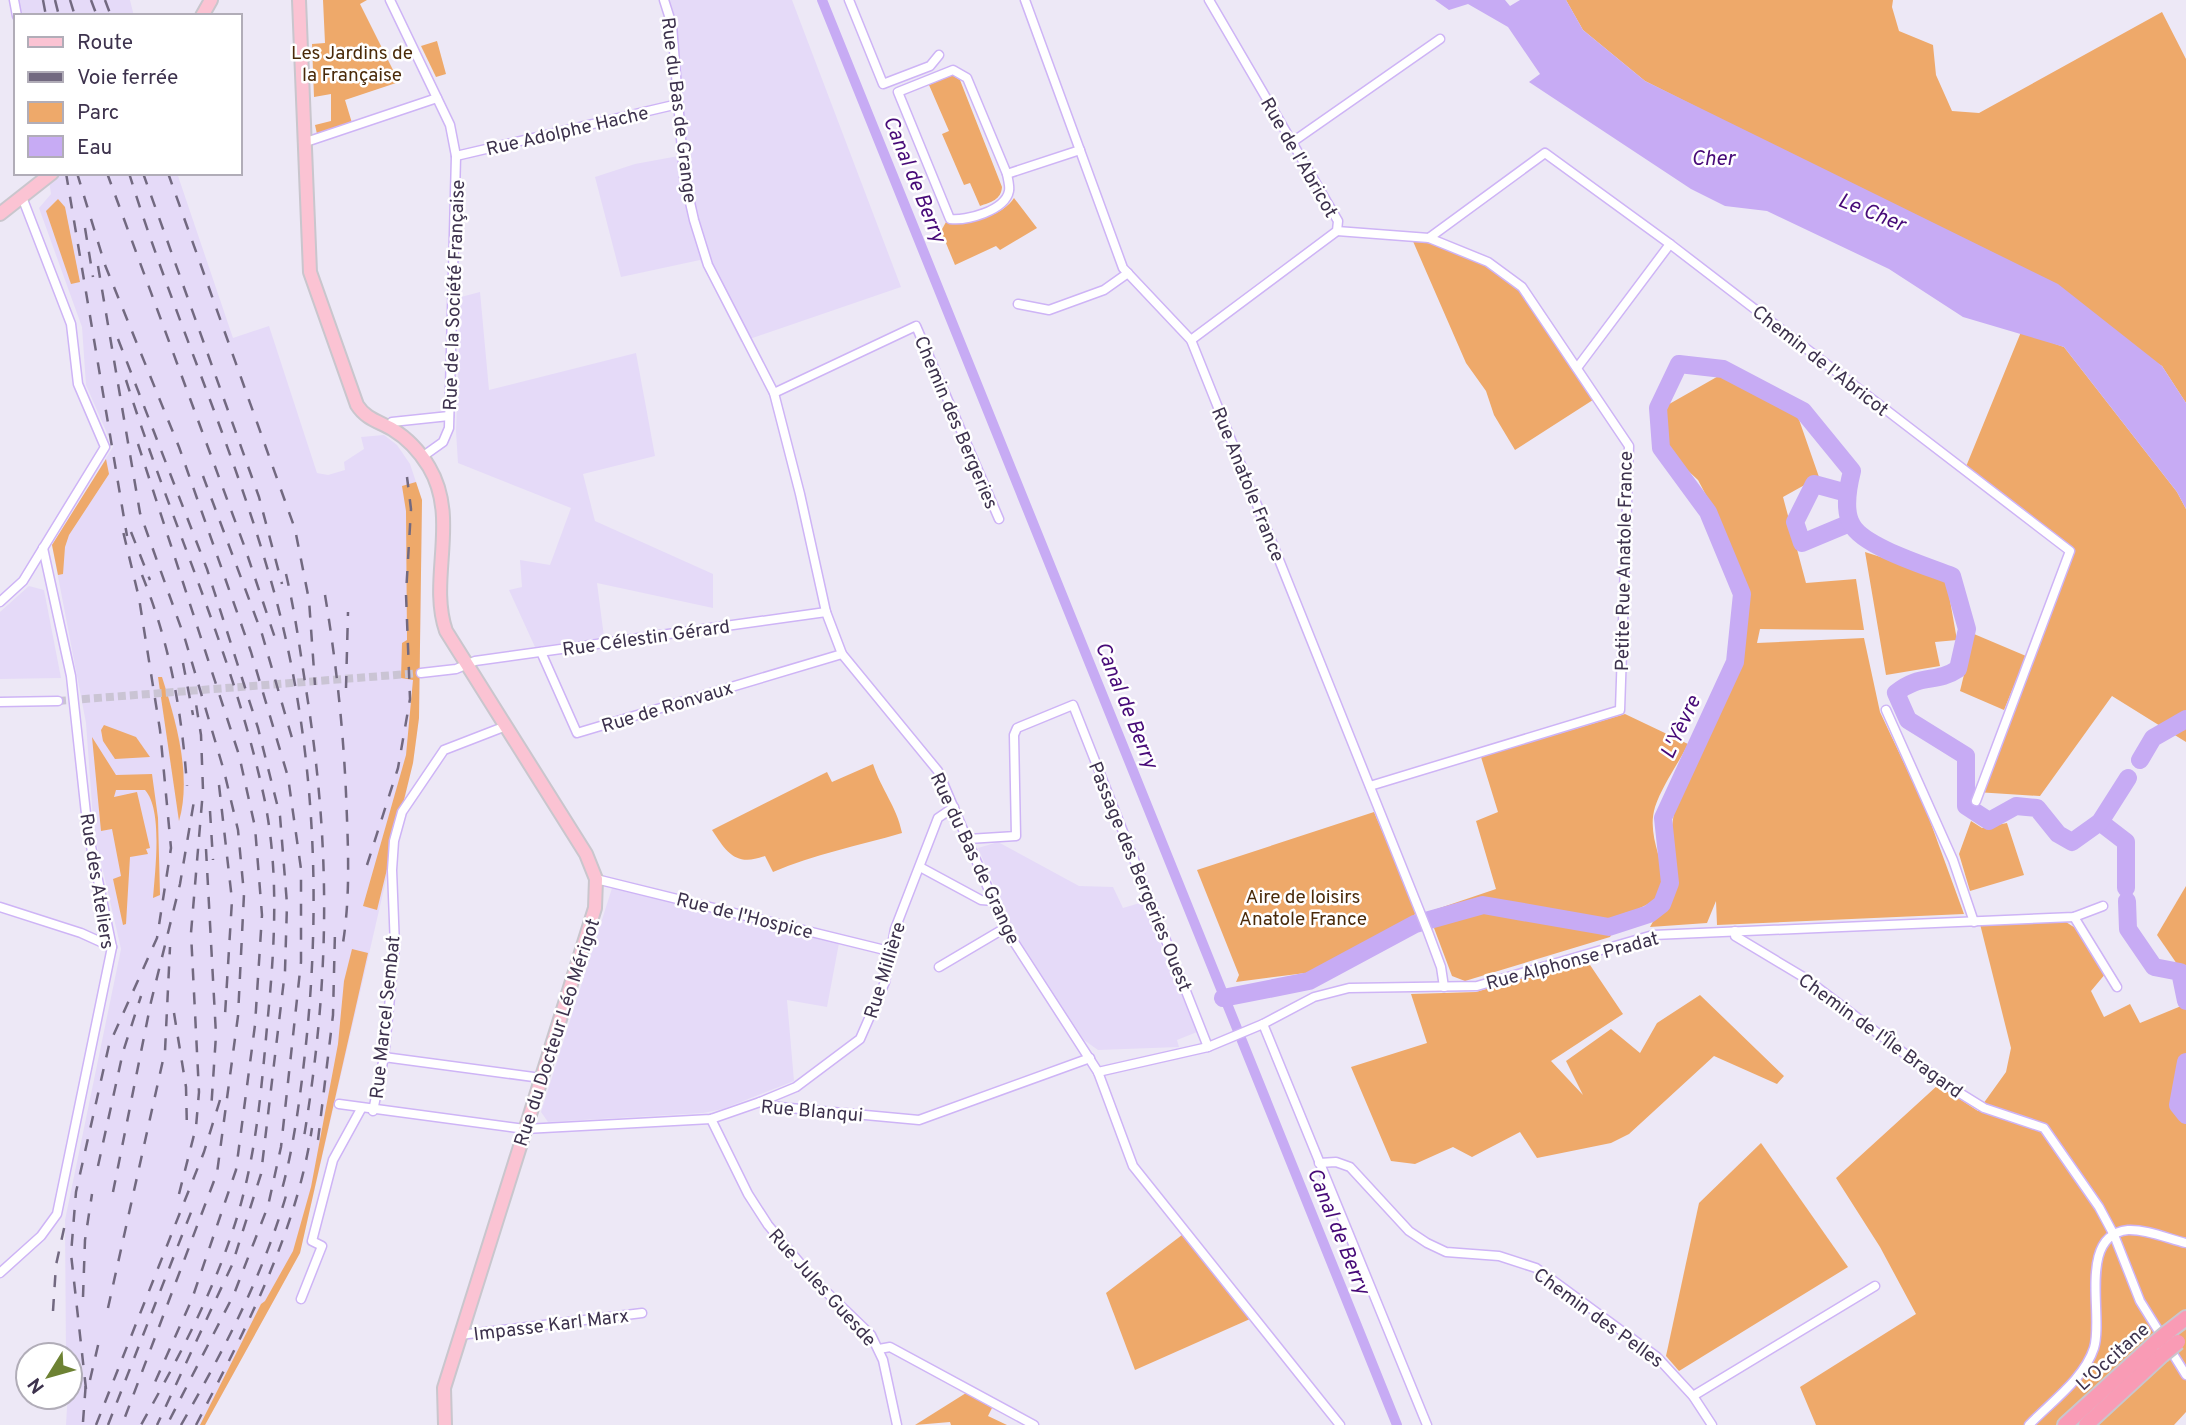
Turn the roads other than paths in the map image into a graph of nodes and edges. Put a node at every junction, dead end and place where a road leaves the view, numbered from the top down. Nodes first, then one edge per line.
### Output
1 (299, 0) edge
2 (390, 0) edge
3 (664, 0) edge
4 (849, 0) edge
5 (1024, 0) edge
6 (1209, 0) edge
7 (1440, 39) dead end
8 (939, 55) dead end
9 (437, 98) junction
10 (678, 104) junction
11 (1291, 143) junction
12 (303, 144) junction
13 (1080, 150) junction
14 (456, 156) junction
15 (1007, 174) junction
16 (47, 175) edge
17 (22, 197) junction
18 (0, 214) edge
19 (1337, 231) junction
20 (1429, 238) junction
21 (1670, 244) junction
22 (1128, 273) junction
23 (1018, 304) dead end
24 (1191, 340) junction
25 (1577, 368) junction
26 (774, 393) junction
27 (449, 416) junction
28 (393, 422) dead end
29 (422, 457) junction
30 (999, 519) dead end
31 (43, 548) junction
32 (0, 602) edge
33 (826, 612) junction
34 (541, 652) junction
35 (842, 654) junction
36 (467, 665) junction
37 (421, 673) tunnel mouth
38 (58, 701) tunnel mouth
39 (0, 702) edge
40 (1886, 710) dead end
41 (506, 726) junction
42 (1370, 786) junction
43 (1976, 801) dead end
44 (954, 807) junction
45 (968, 839) junction
46 (920, 867) junction
47 (596, 879) junction
48 (994, 901) junction
49 (0, 906) edge
50 (2103, 906) dead end
51 (2074, 917) junction
52 (1974, 922) junction
53 (1005, 928) junction
54 (1735, 930) junction
55 (112, 947) junction
56 (893, 952) junction
57 (939, 967) dead end
58 (1444, 987) junction
59 (2117, 987) dead end
60 (1264, 1024) junction
61 (1208, 1047) junction
62 (384, 1057) junction
63 (1090, 1058) junction
64 (1098, 1072) junction
65 (541, 1078) junction
66 (761, 1102) junction
67 (339, 1104) dead end
68 (361, 1109) junction
69 (373, 1111) junction
70 (711, 1119) junction
71 (525, 1129) junction
72 (1319, 1163) junction
73 (2114, 1235) junction
74 (2186, 1243) edge
75 (0, 1273) edge
76 (1875, 1286) dead end
77 (301, 1299) dead end
78 (642, 1313) dead end
79 (2186, 1318) edge
80 (460, 1335) junction
81 (2177, 1337) edge
82 (879, 1349) junction
83 (2159, 1349) junction
84 (2186, 1375) edge
85 (1693, 1396) junction
86 (445, 1425) edge
87 (897, 1425) edge
88 (1034, 1425) edge
89 (1340, 1425) edge
90 (1427, 1425) edge
91 (1712, 1425) edge
92 (2029, 1425) edge
93 (2065, 1425) edge
94 (2086, 1425) edge

1 - 12 main road
2 - 9 street, Rue de la Société Française
3 - 10 street, Rue du Bas de Grange
4 - 8 street
5 - 13 street, Rue Anatole France
6 - 11 street, Rue de l'Abricot
7 - 11 street
9 - 12 street
9 - 14 street, Rue de la Société Française
10 - 14 street, Rue Adolphe Hache
10 - 26 street, Rue du Bas de Grange
11 - 19 street, Rue de l'Abricot
12 - 29 main road
13 - 15 street
13 - 22 street, Rue Anatole France
14 - 27 street, Rue de la Société Française
15 - 15 street
16 - 17 main road
17 - 18 main road
17 - 31 street
19 - 20 street
19 - 24 street, Rue de l'Abricot
20 - 21 street, Chemin de l'Abricot
20 - 25 street, Petite Rue Anatole France
21 - 25 street
21 - 43 street, Chemin de l'Abricot
22 - 23 street
22 - 24 street, Rue Anatole France
24 - 42 street, Rue Anatole France
25 - 42 street, Petite Rue Anatole France
26 - 30 street, Chemin des Bergeries
26 - 33 street, Rue du Bas de Grange
27 - 28 street
27 - 29 street, Rue de la Société Française
29 - 36 main road
31 - 32 street
31 - 55 street, Rue des Ateliers
33 - 34 street, Rue Célestin Gérard
33 - 35 street, Rue du Bas de Grange
34 - 35 street, Rue de Ronvaux
34 - 36 street, Rue Célestin Gérard
35 - 44 street, Rue du Bas de Grange
36 - 37 street, Rue Célestin Gérard
36 - 41 main road, Rue du Docteur Léo Mérigot
38 - 39 street
40 - 52 street
41 - 47 main road, Rue du Docteur Léo Mérigot
41 - 62 street, Rue Marcel Sembat
42 - 58 street, Rue Anatole France
44 - 45 street, Rue du Bas de Grange
44 - 46 street, Rue Millière
45 - 48 street, Rue du Bas de Grange
45 - 61 street, Passage des Bergeries Ouest
46 - 48 street
46 - 56 street, Rue Millière
47 - 56 street, Rue de l'Hospice
47 - 65 main road, Rue du Docteur Léo Mérigot
48 - 53 street, Rue du Bas de Grange
49 - 55 street
50 - 51 street, Rue Alphonse Pradat
51 - 52 street, Rue Alphonse Pradat
51 - 59 street
52 - 54 street, Rue Alphonse Pradat
53 - 57 street
53 - 63 street, Rue du Bas de Grange
54 - 58 street, Rue Alphonse Pradat
54 - 73 street, Chemin de l'Île Bragard
55 - 75 street, Rue des Ateliers
56 - 66 street, Rue Millière
58 - 60 street, Rue Alphonse Pradat
60 - 61 street, Rue Alphonse Pradat
60 - 72 street
61 - 64 street, Rue Alphonse Pradat
62 - 65 street
62 - 69 street, Rue Marcel Sembat
63 - 64 street, Rue du Bas de Grange
63 - 66 street, Rue Blanqui
64 - 89 street, Rue du Bas de Grange
65 - 71 main road, Rue du Docteur Léo Mérigot
66 - 70 street, Rue Blanqui
67 - 68 street, Rue Marcel Sembat
68 - 69 street, Rue Marcel Sembat
68 - 77 street
69 - 71 street, Rue Marcel Sembat
70 - 71 street, Rue Blanqui
70 - 82 street, Rue Jules Guesde
71 - 80 main road, Rue du Docteur Léo Mérigot
72 - 85 street, Chemin des Pelles
72 - 90 street
73 - 74 street
73 - 84 street, Chemin de l'Île Bragard
73 - 92 street
76 - 85 street
78 - 80 street, Impasse Karl Marx
79 - 81 highway, L'Occitane
80 - 86 main road, Rue du Docteur Léo Mérigot
81 - 83 highway, L'Occitane, bridge
82 - 87 street, Rue Jules Guesde
82 - 88 street
83 - 93 highway, L'Occitane
83 - 94 highway, L'Occitane
85 - 91 street, Chemin des Pelles

